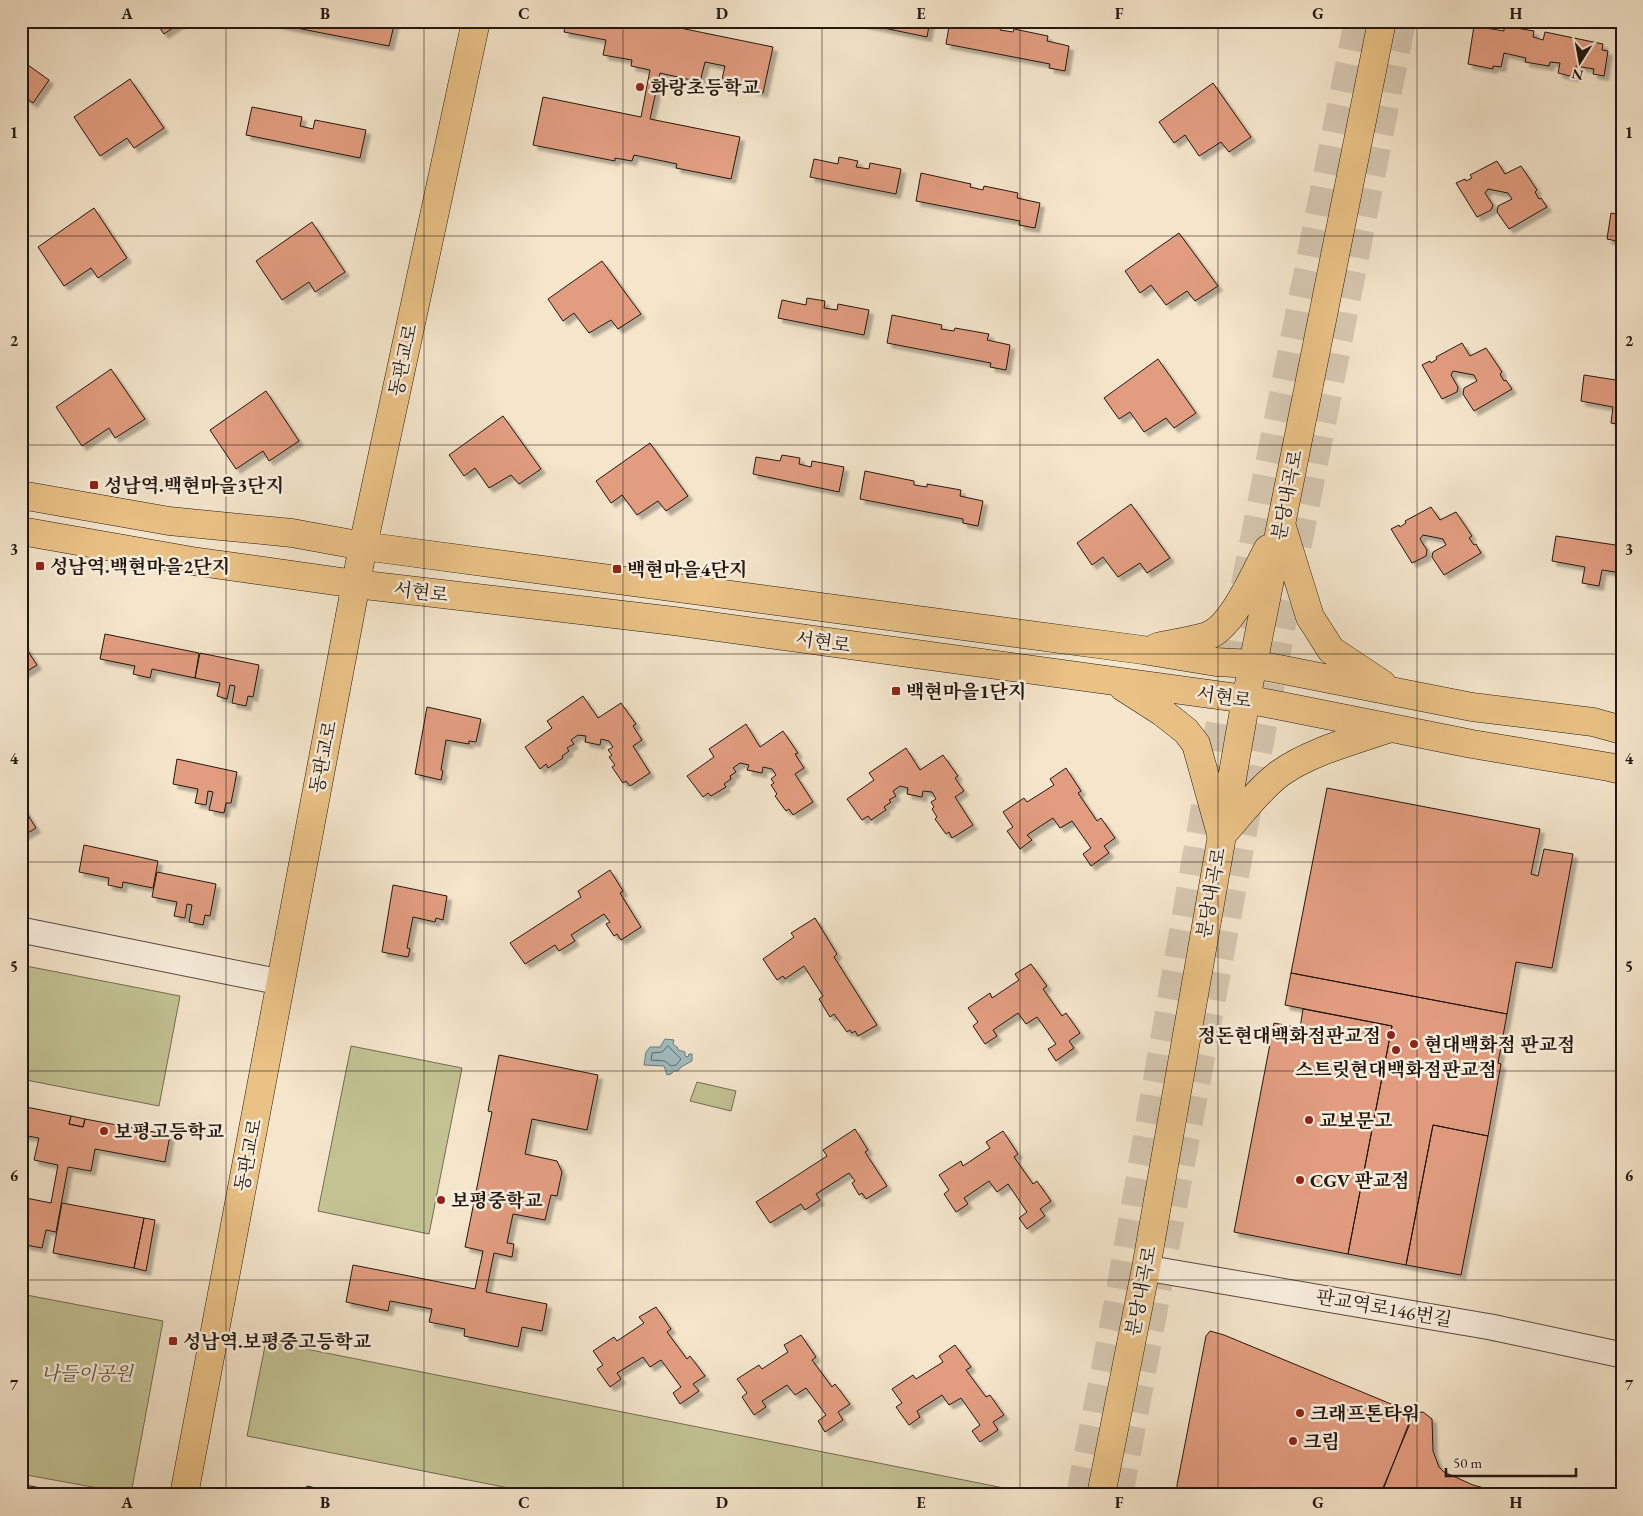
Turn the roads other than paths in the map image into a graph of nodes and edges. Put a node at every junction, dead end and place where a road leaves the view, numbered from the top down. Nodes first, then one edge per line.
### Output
1 (476, 21) edge
2 (1382, 21) edge
3 (21, 495) edge
4 (1281, 525) junction
5 (21, 531) edge
6 (363, 546) junction
7 (356, 584) junction
8 (1144, 650) junction
9 (1253, 664) junction
10 (1115, 682) junction
11 (1392, 691) junction
12 (1246, 700) junction
13 (1390, 728) junction
14 (1622, 730) edge
15 (1622, 770) edge
16 (1221, 836) junction
17 (21, 930) edge
18 (280, 982) junction
19 (1146, 1268) junction
20 (1622, 1355) edge
21 (184, 1495) edge
22 (1101, 1495) edge

1 - 6 main road, 동판교로
2 - 4 main road, 분당내곡로
3 - 6 main road, 서현로
4 - 8 main road
4 - 9 main road, 분당내곡로
4 - 11 main road
5 - 7 main road, 서현로
6 - 7 main road, 동판교로
6 - 8 main road, 서현로
7 - 10 main road, 서현로
7 - 18 main road, 동판교로
8 - 9 main road, 서현로
9 - 11 main road, 서현로
9 - 12 main road, 분당내곡로
10 - 12 main road, 서현로
10 - 16 main road
11 - 14 main road, 서현로
12 - 13 main road, 서현로
12 - 16 main road, 분당내곡로
13 - 15 main road, 서현로
13 - 16 main road
16 - 19 main road, 분당내곡로
17 - 18 street
18 - 21 main road, 동판교로
19 - 20 street, 판교역로146번길
19 - 22 main road, 분당내곡로

